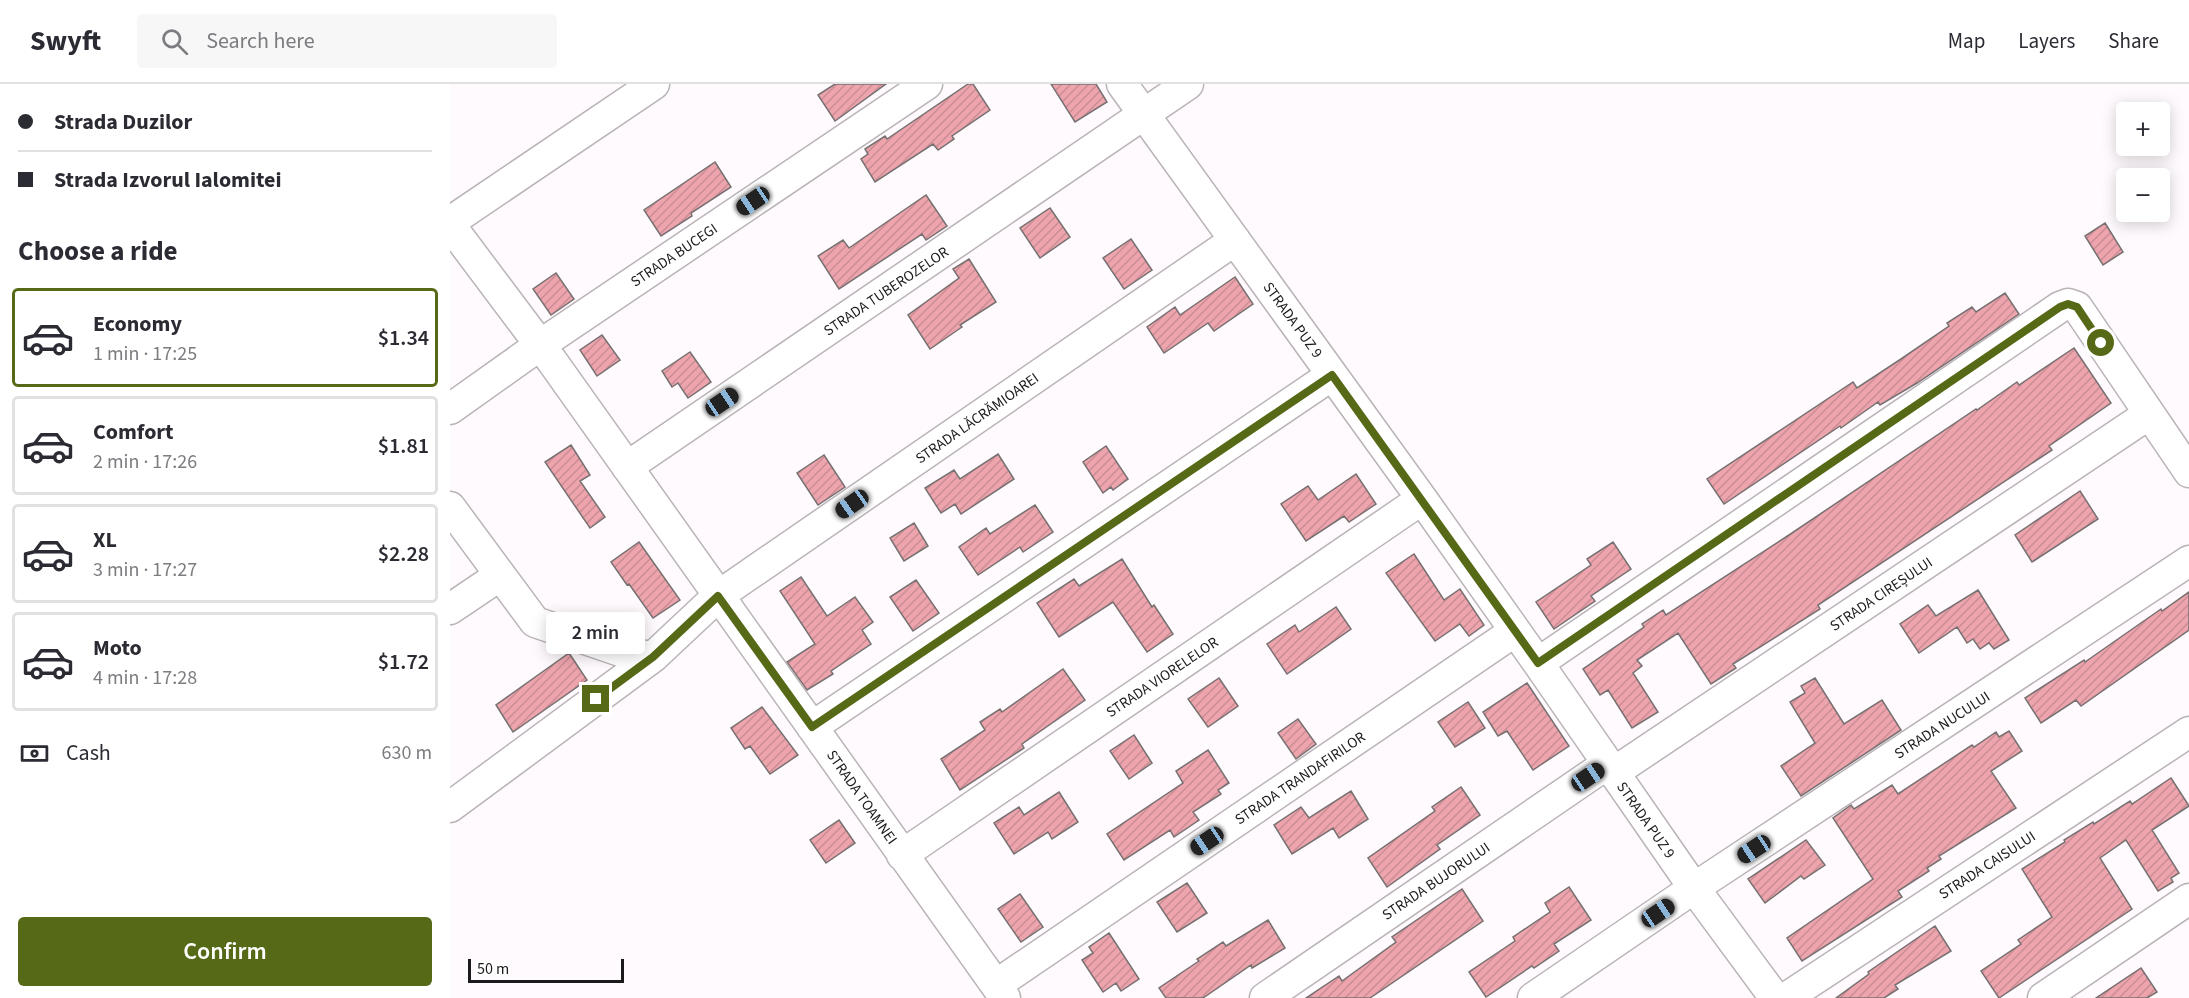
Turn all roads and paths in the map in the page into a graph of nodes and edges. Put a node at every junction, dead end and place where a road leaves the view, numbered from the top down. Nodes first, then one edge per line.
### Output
1 (654, 84) edge
2 (927, 84) edge
3 (1122, 84) edge
4 (1188, 84) edge
5 (1144, 115) junction
6 (450, 223) edge
7 (1235, 240) junction
8 (546, 353) junction
9 (1332, 375) junction
10 (450, 409) edge
11 (2149, 414) junction
12 (2186, 462) edge
13 (627, 467) junction
14 (1422, 499) junction
15 (450, 507) edge
16 (2189, 561) edge
17 (499, 576) junction
18 (718, 596) junction
19 (450, 609) edge
20 (1515, 631) junction
21 (653, 657) junction
22 (1538, 663) junction
23 (812, 727) junction
24 (2189, 732) edge
25 (1610, 768) junction
26 (450, 807) edge
27 (902, 855) junction
28 (1694, 888) junction
29 (2189, 899) edge
30 (1000, 991) edge
31 (1265, 998) edge
32 (1533, 998) edge
33 (1775, 998) edge
34 (1786, 998) edge
35 (2043, 998) edge

1 - 6 street
2 - 8 street, STRADA BUCEGI
3 - 5 street, STRADA PUZ 9
4 - 5 street, STRADA TUBEROZELOR
5 - 7 street, STRADA PUZ 9
5 - 13 street, STRADA TUBEROZELOR
6 - 8 street, STRADA TOAMNEI
7 - 9 street, STRADA PUZ 9
7 - 18 street, STRADA LĂCRĂMIOAREI
8 - 10 street, STRADA BUCEGI
8 - 13 street, STRADA TOAMNEI
9 - 14 street, STRADA PUZ 9
9 - 23 street
11 - 12 street
11 - 22 street
11 - 25 street, STRADA CIREȘULUI
13 - 18 street, STRADA TOAMNEI
14 - 20 street, STRADA PUZ 9
14 - 27 street, STRADA VIORELELOR
15 - 17 street
16 - 28 street, STRADA NUCULUI
17 - 19 street
17 - 21 street
18 - 21 street, STRADA LĂCRĂMIOAREI
18 - 23 street, STRADA TOAMNEI
20 - 22 street, STRADA PUZ 9
20 - 30 street, STRADA TRANDAFIRILOR
21 - 26 street, STRADA LĂCRĂMIOAREI
22 - 25 street, STRADA PUZ 9
23 - 27 street, STRADA TOAMNEI
24 - 34 street, STRADA CAISULUI
25 - 28 street, STRADA PUZ 9
25 - 31 street, STRADA BUJORULUI
27 - 30 street, STRADA TOAMNEI
28 - 32 street, STRADA NUCULUI
28 - 33 street, STRADA PUZ 9
29 - 35 street

